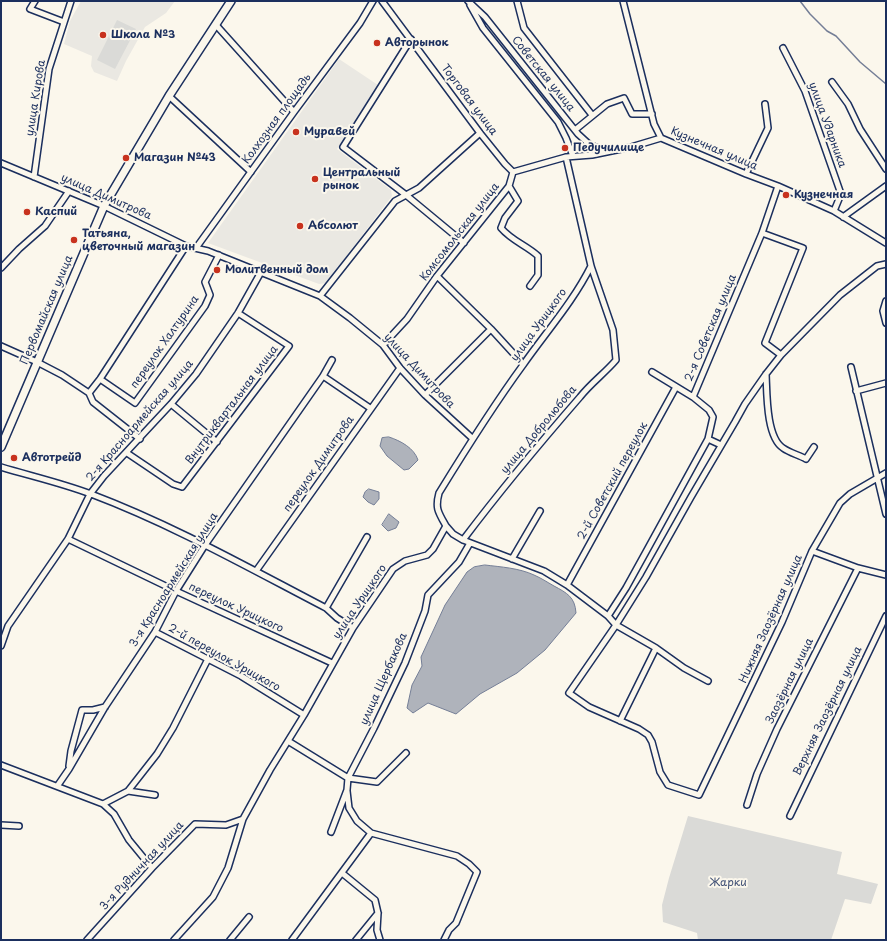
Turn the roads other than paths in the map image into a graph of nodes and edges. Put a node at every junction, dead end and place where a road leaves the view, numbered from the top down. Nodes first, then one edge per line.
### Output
1 (35, 1) edge
2 (70, 1) edge
3 (232, 1) edge
4 (373, 1) edge
5 (382, 1) edge
6 (517, 1) edge
7 (623, 1) edge
8 (64, 22) junction
9 (216, 25) junction
10 (411, 39) junction
11 (783, 48) dead end
12 (832, 82) dead end
13 (169, 96) junction
14 (765, 104) dead end
15 (294, 112) junction
16 (652, 114) junction
17 (592, 115) junction
18 (575, 130) junction
19 (480, 133) junction
20 (661, 138) junction
21 (608, 152) junction
22 (573, 156) junction
23 (566, 157) junction
24 (1, 163) edge
25 (886, 168) edge
26 (251, 172) junction
27 (513, 172) junction
28 (746, 174) junction
29 (34, 177) junction
30 (509, 186) junction
31 (778, 186) junction
32 (886, 186) edge
33 (69, 191) junction
34 (406, 195) junction
35 (104, 206) junction
36 (834, 211) junction
37 (843, 217) junction
38 (762, 234) junction
39 (464, 243) junction
40 (886, 243) edge
41 (186, 246) junction
42 (196, 248) junction
43 (219, 255) junction
44 (886, 264) edge
45 (591, 266) junction
46 (1, 268) edge
47 (261, 272) junction
48 (438, 276) junction
49 (530, 286) dead end
50 (320, 296) junction
51 (886, 301) edge
52 (238, 313) junction
53 (886, 323) edge
54 (491, 329) junction
55 (383, 345) junction
56 (1, 346) edge
57 (781, 355) junction
58 (332, 360) dead end
59 (37, 362) junction
60 (523, 364) junction
61 (400, 368) junction
62 (851, 368) dead end
63 (652, 372) dead end
64 (766, 374) junction
65 (323, 376) junction
66 (100, 379) junction
67 (886, 383) edge
68 (676, 387) junction
69 (856, 391) junction
70 (89, 393) junction
71 (425, 395) junction
72 (693, 397) junction
73 (171, 404) junction
74 (370, 408) junction
75 (472, 438) junction
76 (140, 439) junction
77 (708, 439) junction
78 (217, 442) junction
79 (721, 445) junction
80 (1, 446) edge
81 (814, 447) dead end
82 (127, 453) junction
83 (1, 467) edge
84 (886, 473) edge
85 (877, 478) junction
86 (90, 494) junction
87 (540, 511) dead end
88 (886, 514) edge
89 (446, 526) junction
90 (367, 537) dead end
91 (68, 539) junction
92 (463, 540) junction
93 (470, 543) junction
94 (205, 545) junction
95 (812, 551) junction
96 (512, 559) junction
97 (858, 568) junction
98 (256, 571) junction
99 (886, 575) edge
100 (567, 585) junction
101 (176, 591) junction
102 (326, 608) junction
103 (608, 616) junction
104 (886, 616) edge
105 (616, 625) junction
106 (353, 628) junction
107 (155, 632) junction
108 (1, 646) edge
109 (656, 648) junction
110 (208, 659) junction
111 (332, 663) junction
112 (708, 681) dead end
113 (105, 707) junction
114 (304, 715) junction
115 (620, 721) junction
116 (288, 742) junction
117 (406, 753) dead end
118 (1, 765) edge
119 (69, 769) junction
120 (348, 778) junction
121 (58, 786) junction
122 (347, 790) junction
123 (128, 791) junction
124 (155, 795) dead end
125 (103, 804) junction
126 (747, 804) dead end
127 (790, 816) dead end
128 (243, 819) junction
129 (1, 825) edge
130 (19, 826) dead end
131 (331, 832) dead end
132 (371, 833) junction
133 (152, 868) junction
134 (342, 873) junction
135 (378, 913) junction
136 (249, 917) dead end
137 (87, 940) edge
138 (174, 940) edge
139 (230, 940) edge
140 (292, 940) edge
141 (356, 940) edge
142 (380, 940) edge
143 (444, 940) edge

1 - 8 street
2 - 8 street, улица Кирова
3 - 9 main road, Первомайская улица
4 - 15 street, Колхозная площадь
5 - 10 street, Торговая улица
6 - 17 street
7 - 16 street, Кузнечная улица
8 - 29 street, улица Кирова
9 - 13 main road, Первомайская улица
9 - 15 street
10 - 19 street, Торговая улица
10 - 34 street
11 - 36 street, улица Ударника
12 - 25 street
13 - 26 street
13 - 35 main road, Первомайская улица
14 - 28 street
15 - 26 street, Колхозная площадь
16 - 17 street
16 - 20 street, Кузнечная улица
17 - 18 street
18 - 21 street, Советская улица
18 - 22 street, Советская улица
19 - 27 street, Торговая улица
19 - 34 street
20 - 21 street
20 - 28 street, Кузнечная улица
21 - 22 street
22 - 23 street
23 - 27 street
23 - 45 street
24 - 29 street, улица Димитрова
26 - 42 street, Колхозная площадь
27 - 30 street, Комсомольская улица
28 - 31 street, Кузнечная улица
29 - 33 street, улица Димитрова
30 - 39 street, Комсомольская улица
30 - 49 street
31 - 36 street, Кузнечная улица
31 - 38 street, 2-я Советская улица
32 - 37 street
33 - 35 street, улица Димитрова
33 - 46 street
34 - 39 street
34 - 50 street
35 - 41 street, улица Димитрова
35 - 59 main road, Первомайская улица
36 - 37 street, Кузнечная улица
37 - 40 street, Кузнечная улица
38 - 57 street
38 - 72 street, 2-я Советская улица
39 - 48 street, Комсомольская улица
41 - 42 street, улица Димитрова
41 - 66 street
42 - 43 street, улица Димитрова
43 - 47 street, улица Димитрова
43 - 66 street, переулок Халтурина
44 - 57 street
45 - 60 street, улица Урицкого
45 - 92 street, улица Добролюбова
47 - 50 street, улица Димитрова
47 - 52 street, 2-я Красноармейская улица
48 - 54 street
48 - 55 street, Комсомольская улица
50 - 55 street, улица Димитрова
51 - 53 street
52 - 73 street, 2-я Красноармейская улица
52 - 78 street, Внутриквартальная улица
54 - 60 street
54 - 71 street
55 - 61 street, улица Димитрова
56 - 59 street
57 - 64 street
58 - 65 street, 3-я Красноармейская улица
59 - 70 street
59 - 80 main road, Первомайская улица
60 - 75 street, улица Урицкого
61 - 71 street, улица Димитрова
61 - 74 street, переулок Димитрова
62 - 69 street
63 - 68 street
64 - 79 street
64 - 81 street
65 - 74 street
65 - 94 street, 3-я Красноармейская улица
66 - 70 street
67 - 69 street
68 - 72 street
68 - 100 street, 2-й Советский переулок
69 - 85 street
70 - 76 street
71 - 75 street, улица Димитрова
72 - 77 street, 2-я Советская улица
73 - 76 street, 2-я Красноармейская улица
73 - 78 street
74 - 98 street, переулок Димитрова
75 - 89 street, улица Урицкого
76 - 82 street, 2-я Красноармейская улица
77 - 79 street
77 - 103 street, 2-я Советская улица
78 - 82 street, Внутриквартальная улица
79 - 105 street
82 - 86 street, 2-я Красноармейская улица
83 - 86 street
84 - 85 street, Нижняя Заозёрная улица
85 - 88 street
85 - 95 street, Нижняя Заозёрная улица
86 - 91 street, 2-я Красноармейская улица
86 - 94 street
87 - 96 street
89 - 92 street
89 - 106 street, улица Урицкого
90 - 102 street
91 - 101 street, переулок Урицкого
91 - 108 street, 2-я Красноармейская улица
92 - 93 street
93 - 96 street
93 - 120 street, улица Щербакова
94 - 98 street
94 - 101 street, 3-я Красноармейская улица
95 - 97 street
95 - 115 street, Нижняя Заозёрная улица
96 - 100 street
97 - 99 street
97 - 126 street, Заозёрная улица
98 - 102 street
100 - 103 street
101 - 107 street, 3-я Красноармейская улица
101 - 111 street, переулок Урицкого
102 - 106 street
103 - 105 street
104 - 127 street, Верхняя Заозёрная улица
105 - 109 street
105 - 115 street
106 - 111 street, улица Урицкого
107 - 110 street, 2-й переулок Урицкого
107 - 113 street, 3-я Красноармейская улица
109 - 112 street
109 - 115 street
110 - 114 street, 2-й переулок Урицкого
110 - 123 street
111 - 114 street, улица Урицкого
113 - 119 street, 3-я Красноармейская улица
113 - 119 street
114 - 116 street, улица Урицкого
116 - 120 street
116 - 128 street, улица Урицкого
117 - 120 street
118 - 121 street
119 - 121 street, 3-я Красноармейская улица
120 - 122 street, улица Щербакова
121 - 125 street
122 - 131 street, улица Щербакова
122 - 132 street
123 - 124 street
123 - 125 street
125 - 133 street
128 - 133 street, 3-я Рудничная улица
128 - 138 street, улица Урицкого
129 - 130 street
132 - 134 street
132 - 143 street
133 - 137 street, 3-я Рудничная улица
134 - 135 street
134 - 140 street
135 - 141 street
135 - 142 street
136 - 139 street

